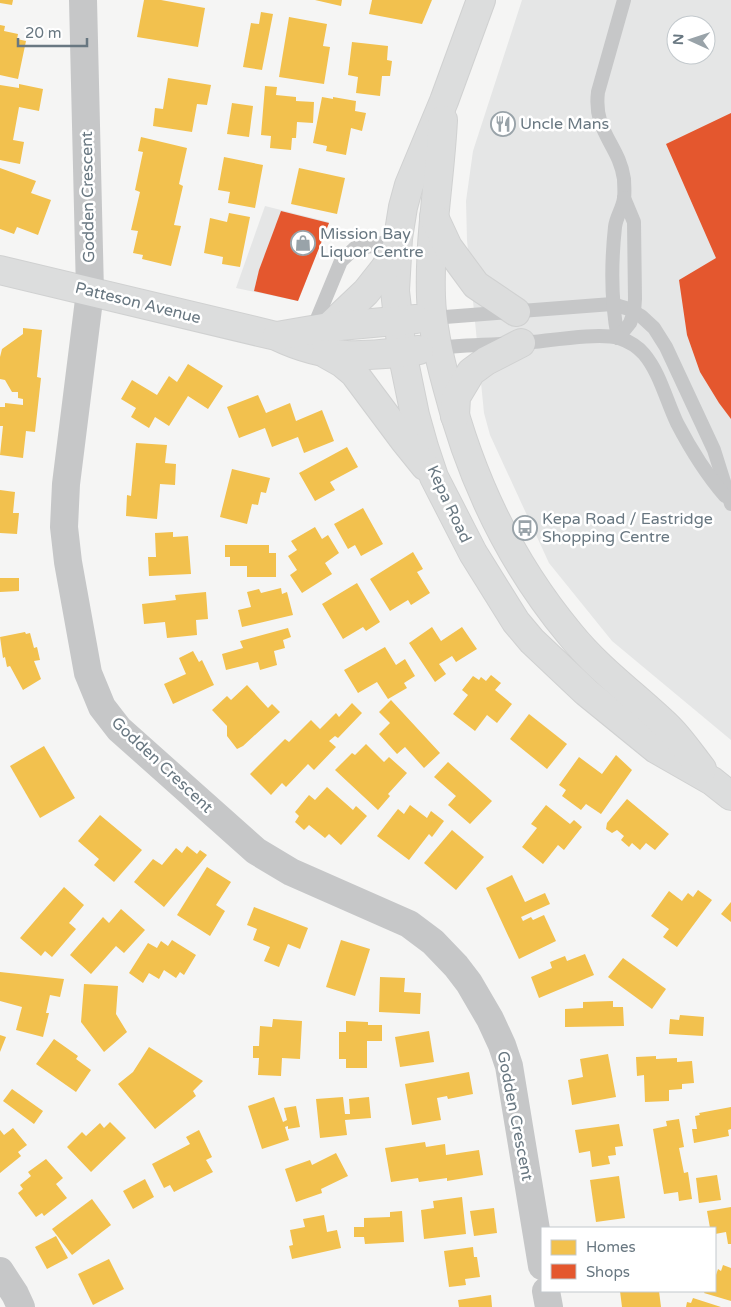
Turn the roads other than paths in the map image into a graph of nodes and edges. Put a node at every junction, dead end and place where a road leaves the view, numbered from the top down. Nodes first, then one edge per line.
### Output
1 (83, 0) edge
2 (482, 0) edge
3 (623, 0) edge
4 (444, 101) junction
5 (624, 198) junction
6 (434, 216) junction
7 (398, 242) junction
8 (0, 270) edge
9 (90, 292) junction
10 (612, 304) junction
11 (516, 312) junction
12 (634, 312) junction
13 (432, 318) junction
14 (399, 321) junction
15 (322, 337) junction
16 (618, 338) junction
17 (521, 343) junction
18 (437, 348) junction
19 (402, 352) junction
20 (455, 418) junction
21 (434, 477) junction
22 (730, 502) edge
23 (721, 788) edge
24 (541, 1260) edge
25 (0, 1271) edge
26 (546, 1292) edge
27 (20, 1307) edge
28 (549, 1307) edge

1 - 9 street, Godden Crescent
2 - 4 main road, Kepa Road
3 - 5 lane
4 - 6 main road, Kepa Road
4 - 7 main road, Kepa Road
5 - 10 lane
5 - 12 lane
6 - 11 main road
6 - 13 main road, Kepa Road
7 - 14 main road, Kepa Road
7 - 15 main road
7 - 15 lane
8 - 9 main road, Patteson Avenue
9 - 15 main road, Patteson Avenue
9 - 24 street, Godden Crescent
10 - 11 lane
10 - 12 lane
10 - 16 lane
11 - 13 lane
12 - 16 lane
12 - 22 lane
13 - 14 main road, Patteson Avenue
13 - 18 main road, Kepa Road
14 - 15 main road, Patteson Avenue
14 - 19 main road, Kepa Road
15 - 19 main road, Patteson Avenue
15 - 21 main road
16 - 17 lane
16 - 22 lane
17 - 18 lane
17 - 20 main road
18 - 19 main road, Patteson Avenue
18 - 20 main road, Kepa Road
19 - 21 main road, Kepa Road
20 - 23 main road, Kepa Road
21 - 23 main road, Kepa Road
25 - 27 street
26 - 28 street

